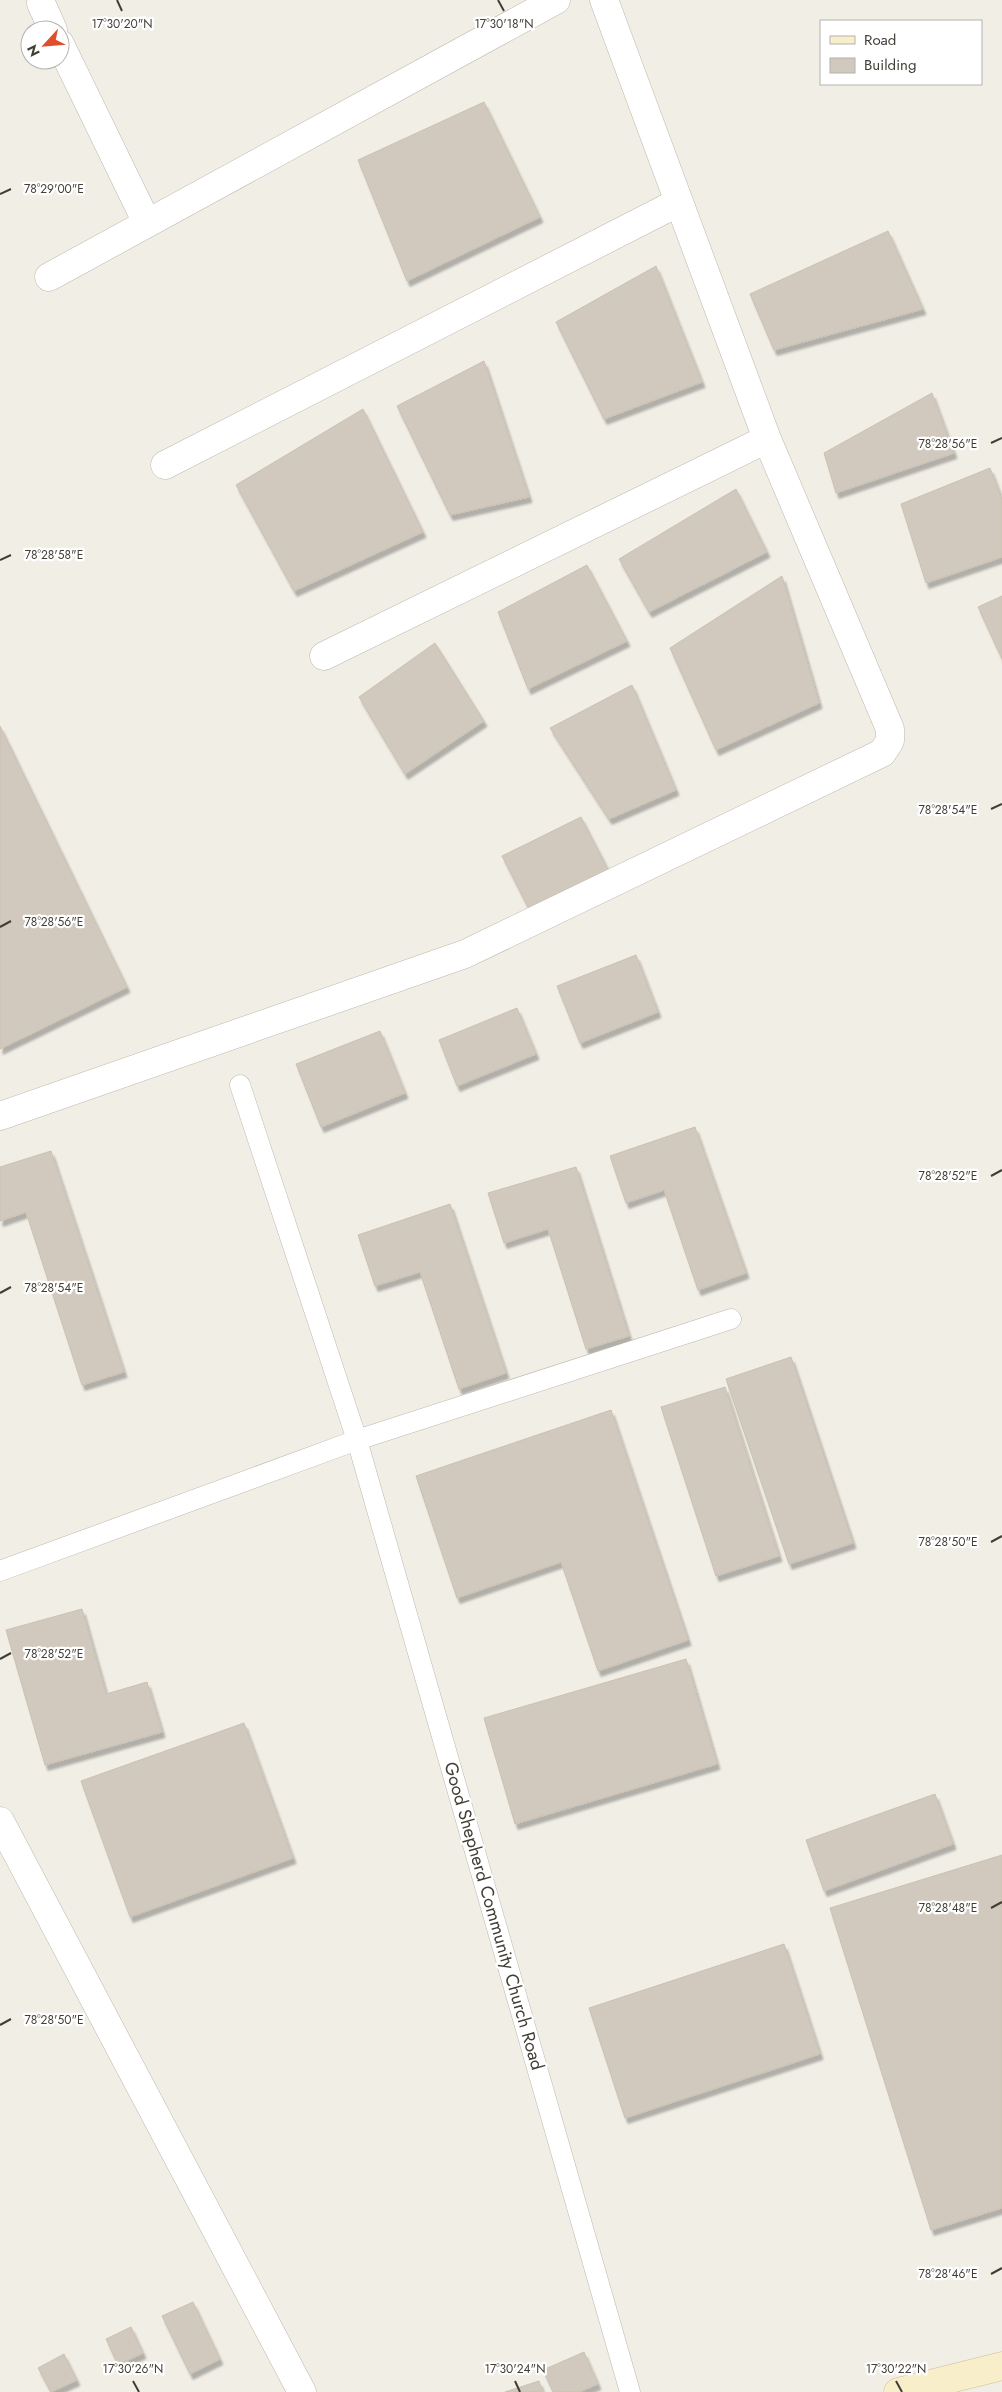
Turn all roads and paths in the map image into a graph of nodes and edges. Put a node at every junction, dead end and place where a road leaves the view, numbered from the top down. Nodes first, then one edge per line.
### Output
1 (556, 0) edge
2 (604, 0) edge
3 (40, 4) dead end
4 (48, 20) edge
5 (70, 65) edge
6 (679, 202) junction
7 (147, 223) junction
8 (49, 277) dead end
9 (767, 439) junction
10 (166, 465) dead end
11 (324, 656) dead end
12 (240, 1085) dead end
13 (0, 1116) edge
14 (731, 1319) dead end
15 (358, 1440) junction
16 (0, 1570) edge
17 (0, 1821) edge
18 (1002, 2366) edge
19 (302, 2392) edge
20 (630, 2392) edge
21 (898, 2392) edge

1 - 7 street
2 - 6 street
3 - 4 street
5 - 7 street
6 - 9 street
6 - 10 street
7 - 8 street
9 - 11 street
9 - 13 street
12 - 15 lane, Good Shepherd Community Church Road
14 - 15 lane
15 - 16 lane
15 - 20 lane, Good Shepherd Community Church Road
17 - 19 street
18 - 21 main road

